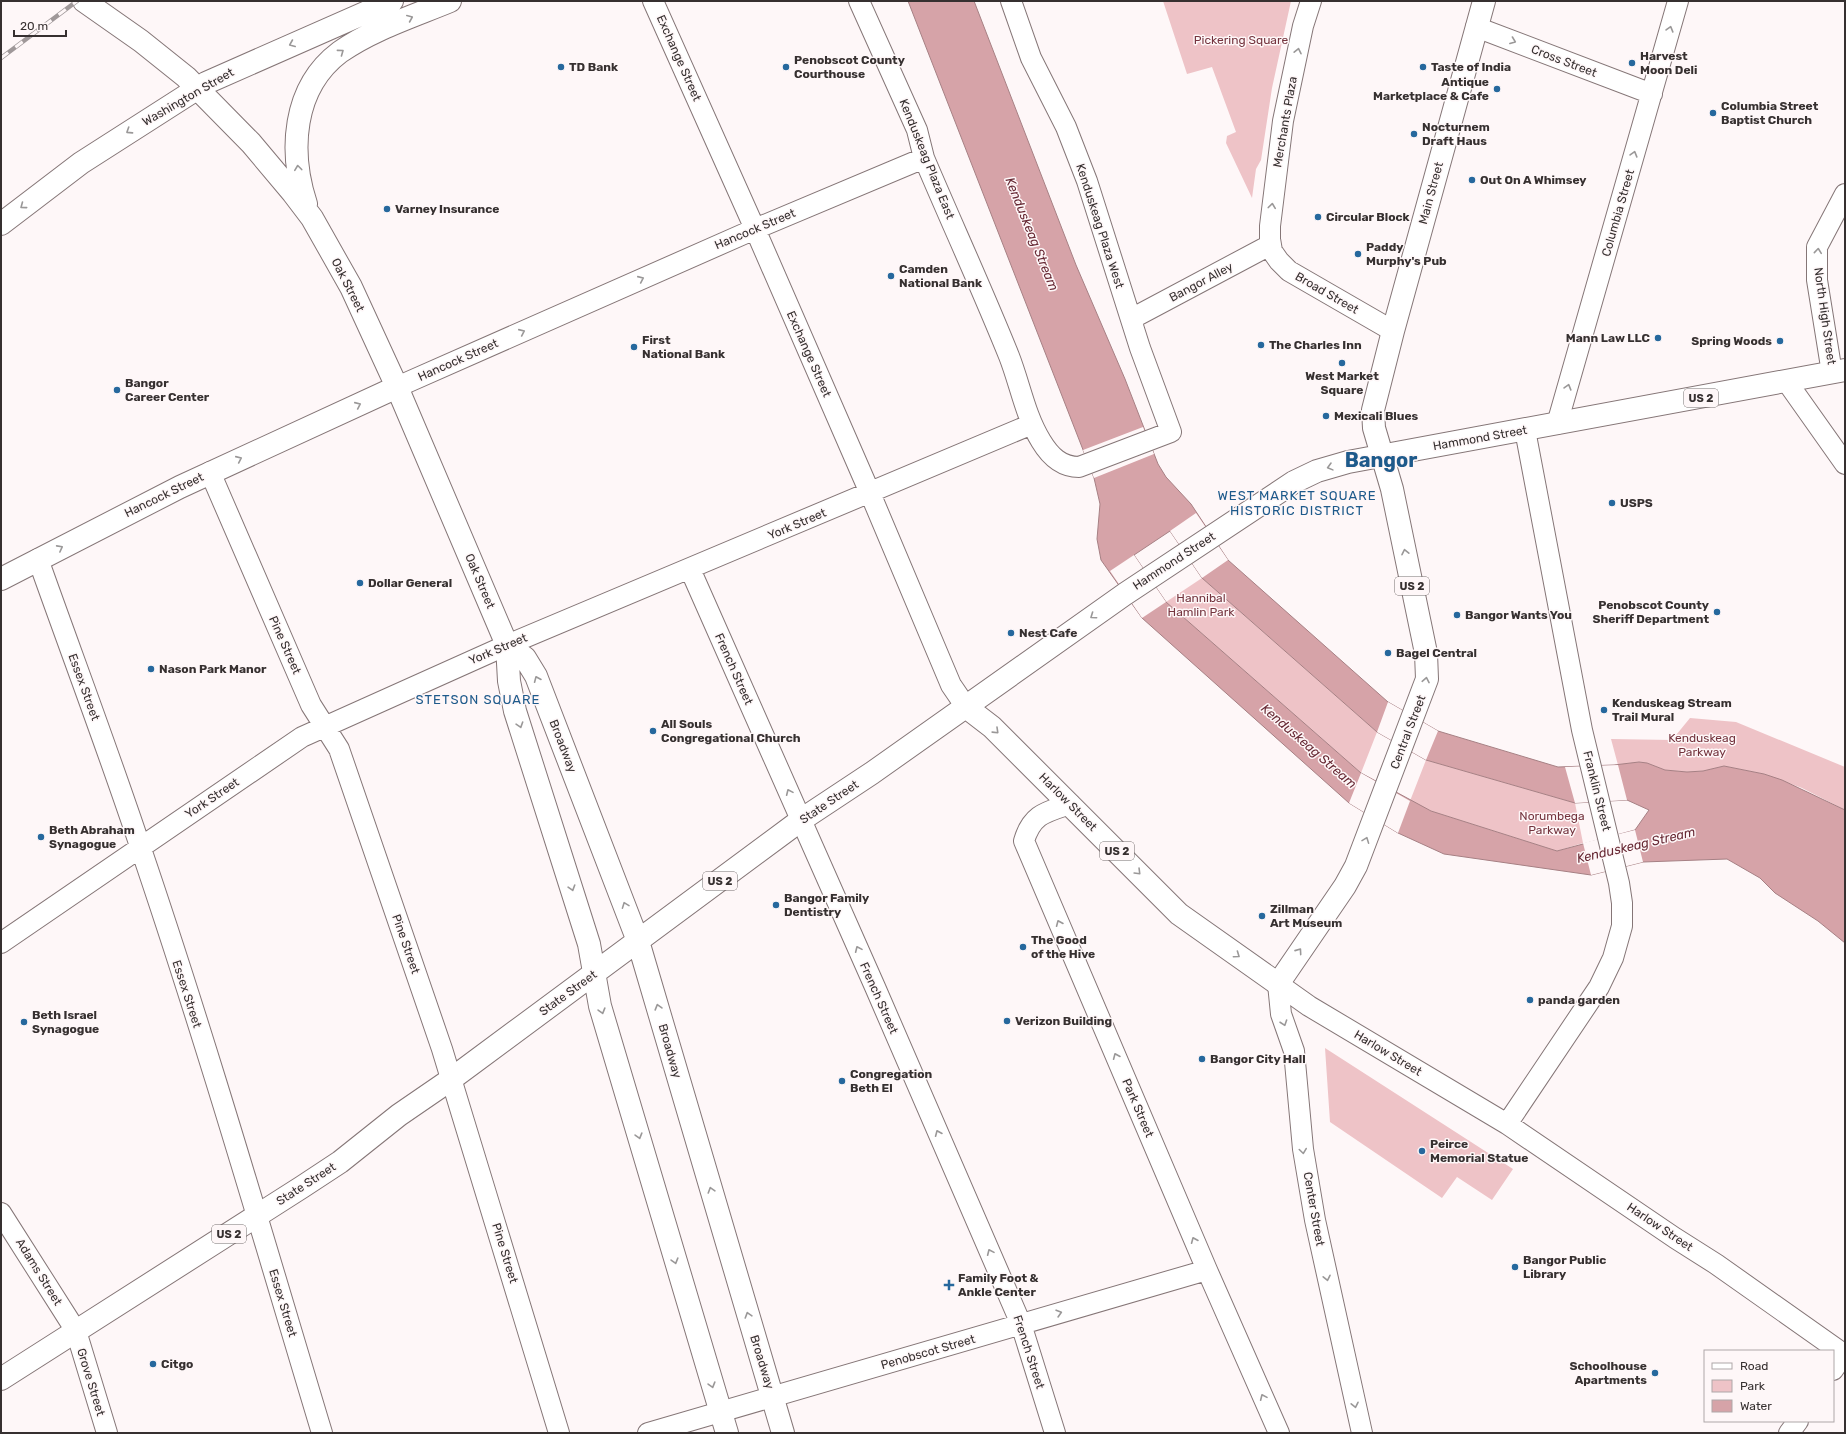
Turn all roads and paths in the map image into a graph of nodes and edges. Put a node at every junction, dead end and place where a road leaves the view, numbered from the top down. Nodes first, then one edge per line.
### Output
1 (84, 1) edge
2 (392, 1) edge
3 (450, 1) edge
4 (653, 1) edge
5 (859, 1) edge
6 (1011, 1) edge
7 (1311, 1) edge
8 (1484, 1) edge
9 (1678, 1) edge
10 (1476, 27) junction
11 (198, 88) junction
12 (1652, 94) junction
13 (924, 158) junction
14 (1845, 194) edge
15 (312, 218) junction
16 (1, 224) edge
17 (755, 229) junction
18 (1270, 245) junction
19 (1131, 319) junction
20 (1393, 331) junction
21 (1839, 371) edge
22 (1787, 382) junction
23 (397, 387) junction
24 (1032, 424) junction
25 (1557, 424) junction
26 (1525, 430) junction
27 (1149, 441) joint
28 (1382, 456) junction
29 (1845, 464) edge
30 (210, 472) junction
31 (870, 493) junction
32 (38, 559) junction
33 (690, 569) junction
34 (1, 579) edge
35 (1125, 594) joint
36 (507, 645) junction
37 (966, 707) junction
38 (326, 726) junction
39 (1070, 804) junction
40 (801, 820) junction
41 (140, 847) junction
42 (638, 941) junction
43 (1, 943) edge
44 (595, 973) junction
45 (1278, 984) junction
46 (450, 1080) junction
47 (1507, 1124) junction
48 (1, 1213) edge
49 (257, 1216) junction
50 (1207, 1270) junction
51 (1021, 1324) junction
52 (76, 1331) junction
53 (1828, 1350) edge
54 (1, 1379) edge
55 (772, 1397) junction
56 (720, 1412) junction
57 (1797, 1422) edge
58 (107, 1433) edge
59 (322, 1433) edge
60 (559, 1433) edge
61 (648, 1433) edge
62 (727, 1433) edge
63 (783, 1433) edge
64 (1055, 1433) edge
65 (1279, 1433) edge
66 (1362, 1433) edge
67 (1789, 1433) edge

1 - 11 main road, Oak Street
2 -> 11 main road, Washington Street
15 -> 3 main road
4 - 17 street, Exchange Street
5 - 13 street, Kenduskeag Plaza East
6 - 19 street, Kenduskeag Plaza West
18 -> 7 street, Merchants Plaza
8 - 10 main road, Main Street
12 -> 9 street, Columbia Street
10 -> 12 street, Cross Street
10 - 20 main road, Main Street
11 - 15 main road, Oak Street
11 -> 16 main road, Washington Street
25 -> 12 street, Columbia Street
13 - 17 street, Hancock Street
13 - 24 street, Kenduskeag Plaza East
21 -> 14 street, North High Street
15 - 23 main road, Oak Street
23 -> 17 street, Hancock Street
17 - 31 street, Exchange Street
18 - 19 street, Bangor Alley
18 - 20 street, Broad Street
19 - 27 street, Kenduskeag Plaza West
20 - 28 main road, Main Street
21 - 22 main road, Hammond Street / US 2
22 - 25 main road, Hammond Street / US 2
22 - 29 street
30 -> 23 main road, Hancock Street
23 - 36 main road, Oak Street
24 - 27 street, Kenduskeag Plaza East
24 - 31 street, York Street
25 - 26 main road, Hammond Street / US 2
26 - 28 main road, Hammond Street / US 2
26 - 47 street, Franklin Street
28 -> 35 main road, Hammond Street / US 2
45 -> 28 main road, Central Street / US 2
32 -> 30 main road, Hancock Street
30 - 38 street, Pine Street
31 - 33 street, York Street
31 - 37 street, Exchange Street
32 - 34 main road, Hancock Street
32 - 41 street, Essex Street
33 - 36 street, York Street
40 -> 33 street, French Street
35 -> 37 main road, State Street / US 2
36 - 38 street, York Street
42 -> 36 main road, Broadway
36 -> 44 main road
37 -> 39 main road, Harlow Street / US 2
37 - 40 main road, State Street / US 2
38 - 41 street, York Street
38 - 46 street, Pine Street
39 -> 45 main road, Harlow Street / US 2
50 -> 39 street, Park Street
40 - 42 main road, State Street / US 2
51 -> 40 street, French Street
41 - 43 street, York Street
41 - 49 street, Essex Street
42 - 44 main road, State Street / US 2
55 -> 42 main road, Broadway
44 - 46 main road, State Street / US 2
44 -> 56 main road
45 - 47 street, Harlow Street
45 -> 66 street, Center Street
46 - 49 main road, State Street / US 2
46 - 60 street, Pine Street
47 - 53 street, Harlow Street
48 - 52 street, Adams Street
49 - 52 main road, State Street / US 2
49 - 59 street, Essex Street
51 -> 50 street, Penobscot Street
65 -> 50 street, Park Street
51 - 55 street, Penobscot Street
51 - 64 street, French Street
52 - 54 main road, State Street / US 2
52 - 58 street, Grove Street
55 - 56 street, Penobscot Street
55 - 63 main road, Broadway
56 - 61 street, Penobscot Street
56 - 62 main road
57 - 67 street

